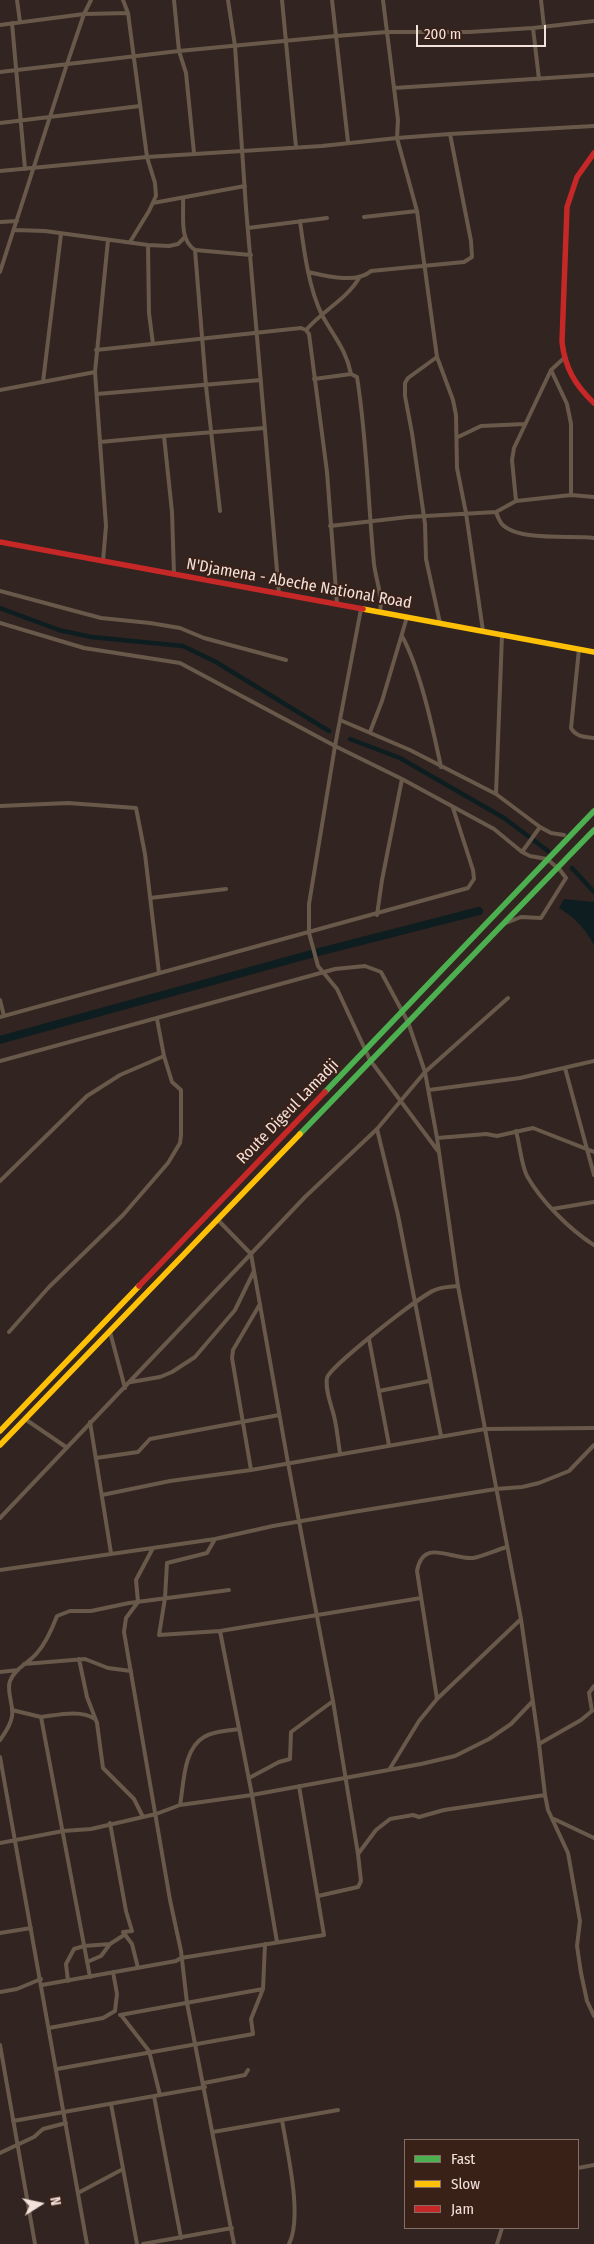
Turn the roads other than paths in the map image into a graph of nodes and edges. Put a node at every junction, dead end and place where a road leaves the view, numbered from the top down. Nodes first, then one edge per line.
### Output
1 (17, 0) edge
2 (91, 0) edge
3 (123, 0) edge
4 (174, 0) edge
5 (228, 0) edge
6 (282, 0) edge
7 (332, 0) edge
8 (383, 0) edge
9 (540, 0) edge
10 (128, 13) junction
11 (84, 14) junction
12 (20, 22) junction
13 (594, 22) edge
14 (12, 23) junction
15 (0, 25) edge
16 (544, 27) junction
17 (533, 28) junction
18 (388, 32) junction
19 (336, 36) junction
20 (284, 40) junction
21 (235, 46) junction
22 (179, 51) junction
23 (133, 58) junction
24 (67, 64) junction
25 (15, 70) junction
26 (0, 72) edge
27 (594, 75) edge
28 (539, 79) junction
29 (394, 88) junction
30 (140, 106) junction
31 (50, 117) junction
32 (21, 120) junction
33 (0, 123) edge
34 (594, 126) edge
35 (450, 134) junction
36 (397, 138) junction
37 (348, 142) junction
38 (296, 147) junction
39 (242, 149) junction
40 (594, 152) edge
41 (194, 153) junction
42 (147, 156) junction
43 (32, 168) junction
44 (25, 169) junction
45 (0, 171) edge
46 (245, 186) junction
47 (183, 199) junction
48 (153, 203) junction
49 (417, 211) junction
50 (364, 217) dead end
51 (327, 218) dead end
52 (17, 221) junction
53 (0, 222) edge
54 (300, 222) junction
55 (248, 228) junction
56 (14, 230) junction
57 (60, 234) junction
58 (185, 237) junction
59 (108, 240) junction
60 (130, 242) junction
61 (148, 245) junction
62 (195, 250) junction
63 (251, 255) junction
64 (424, 264) junction
65 (0, 272) edge
66 (308, 272) junction
67 (359, 278) junction
68 (322, 314) junction
69 (306, 330) junction
70 (258, 332) junction
71 (204, 338) junction
72 (154, 344) junction
73 (96, 350) junction
74 (437, 357) junction
75 (563, 359) junction
76 (552, 370) junction
77 (95, 372) junction
78 (351, 374) junction
79 (314, 378) junction
80 (261, 380) junction
81 (43, 382) junction
82 (206, 386) junction
83 (0, 390) edge
84 (96, 394) junction
85 (594, 402) edge
86 (524, 424) junction
87 (265, 428) junction
88 (212, 432) junction
89 (164, 436) junction
90 (458, 437) junction
91 (100, 442) junction
92 (571, 495) junction
93 (594, 496) edge
94 (516, 501) junction
95 (220, 511) dead end
96 (496, 512) junction
97 (466, 513) junction
98 (423, 516) junction
99 (372, 522) junction
100 (330, 526) junction
101 (594, 538) edge
102 (0, 542) edge
103 (103, 561) junction
104 (174, 575) junction
105 (0, 591) edge
106 (279, 594) junction
107 (337, 604) junction
108 (361, 609) junction
109 (380, 612) junction
110 (407, 618) junction
111 (0, 624) edge
112 (441, 624) junction
113 (483, 632) junction
114 (502, 635) junction
115 (402, 636) junction
116 (579, 649) junction
117 (594, 652) edge
118 (286, 660) dead end
119 (340, 720) junction
120 (370, 732) junction
121 (594, 738) edge
122 (335, 746) junction
123 (441, 767) junction
124 (402, 779) junction
125 (496, 794) junction
126 (0, 806) edge
127 (453, 808) junction
128 (594, 811) edge
129 (540, 827) junction
130 (594, 830) edge
131 (564, 836) dead end
132 (522, 852) junction
133 (226, 889) dead end
134 (150, 898) junction
135 (377, 915) junction
136 (506, 923) junction
137 (309, 933) junction
138 (323, 972) junction
139 (158, 973) junction
140 (508, 998) dead end
141 (0, 1000) edge
142 (403, 1012) junction
143 (2, 1016) edge
144 (157, 1019) junction
145 (408, 1022) junction
146 (366, 1050) junction
147 (164, 1056) junction
148 (370, 1060) junction
149 (594, 1060) edge
150 (0, 1061) edge
151 (565, 1068) junction
152 (425, 1072) junction
153 (429, 1090) junction
154 (401, 1102) junction
155 (377, 1129) junction
156 (516, 1131) junction
157 (437, 1138) junction
158 (592, 1151) edge
159 (440, 1153) junction
160 (594, 1175) edge
161 (0, 1182) edge
162 (594, 1202) edge
163 (552, 1209) junction
164 (218, 1220) junction
165 (594, 1245) edge
166 (251, 1254) junction
167 (254, 1271) junction
168 (458, 1286) junction
169 (261, 1303) junction
170 (414, 1304) junction
171 (9, 1332) dead end
172 (110, 1332) junction
173 (369, 1339) junction
174 (429, 1381) junction
175 (131, 1382) junction
176 (125, 1388) junction
177 (379, 1391) junction
178 (279, 1415) junction
179 (25, 1420) junction
180 (90, 1422) junction
181 (242, 1422) junction
182 (594, 1428) edge
183 (485, 1429) junction
184 (0, 1430) edge
185 (441, 1436) junction
186 (390, 1444) junction
187 (0, 1445) edge
188 (594, 1445) edge
189 (66, 1447) junction
190 (340, 1453) junction
191 (96, 1458) junction
192 (288, 1463) junction
193 (251, 1470) junction
194 (496, 1489) junction
195 (102, 1495) junction
196 (0, 1518) edge
197 (299, 1521) junction
198 (215, 1539) junction
199 (507, 1547) junction
200 (153, 1548) junction
201 (111, 1553) junction
202 (0, 1570) edge
203 (229, 1590) dead end
204 (165, 1598) junction
205 (421, 1598) junction
206 (138, 1602) junction
207 (317, 1616) junction
208 (521, 1619) junction
209 (220, 1631) junction
210 (79, 1659) junction
211 (24, 1664) junction
212 (18, 1670) junction
213 (131, 1671) junction
214 (0, 1672) edge
215 (594, 1686) edge
216 (437, 1699) junction
217 (333, 1701) junction
218 (532, 1702) junction
219 (12, 1710) junction
220 (41, 1717) junction
221 (95, 1719) junction
222 (239, 1729) junction
223 (7, 1730) junction
224 (0, 1731) edge
225 (0, 1740) edge
226 (539, 1744) junction
227 (0, 1757) edge
228 (388, 1770) junction
229 (346, 1777) junction
230 (249, 1778) junction
231 (299, 1786) junction
232 (252, 1795) junction
233 (545, 1795) junction
234 (180, 1805) junction
235 (156, 1814) junction
236 (143, 1816) junction
237 (552, 1818) junction
238 (110, 1824) junction
239 (63, 1831) junction
240 (594, 1838) edge
241 (15, 1840) junction
242 (0, 1843) edge
243 (358, 1854) junction
244 (318, 1896) junction
245 (31, 1928) junction
246 (0, 1933) edge
247 (124, 1935) junction
248 (276, 1942) junction
249 (110, 1944) junction
250 (265, 1944) junction
251 (84, 1946) junction
252 (181, 1958) junction
253 (87, 1962) junction
254 (138, 1968) junction
255 (113, 1972) junction
256 (90, 1976) junction
257 (40, 1979) junction
258 (68, 1980) junction
259 (42, 1985) junction
260 (263, 1989) junction
261 (0, 1992) edge
262 (187, 2003) junction
263 (115, 2011) junction
264 (120, 2015) junction
265 (594, 2016) edge
266 (50, 2028) junction
267 (196, 2043) junction
268 (0, 2045) edge
269 (149, 2051) junction
270 (57, 2069) junction
271 (248, 2070) dead end
272 (205, 2085) junction
273 (160, 2095) junction
274 (154, 2096) junction
275 (111, 2104) junction
276 (338, 2110) dead end
277 (64, 2112) junction
278 (282, 2120) junction
279 (13, 2121) junction
280 (66, 2123) junction
281 (213, 2132) junction
282 (17, 2145) junction
283 (0, 2153) edge
284 (594, 2165) edge
285 (123, 2168) junction
286 (579, 2168) edge
287 (78, 2193) junction
288 (232, 2228) junction
289 (502, 2229) edge
290 (181, 2238) junction
291 (35, 2244) edge
292 (87, 2244) edge
293 (137, 2244) edge
294 (143, 2244) edge
295 (234, 2244) edge
296 (289, 2244) edge
297 (497, 2244) edge

1 - 12 street
2 - 11 street
3 - 10 street
4 - 22 street
5 - 21 street
6 - 20 street
7 - 19 street
8 - 18 street
9 - 16 street
10 - 11 street
10 - 23 street
11 - 12 street
11 - 24 street
12 - 14 street
13 - 16 street
14 - 15 street
14 - 25 street
16 - 17 street
17 - 18 street
17 - 28 street
18 - 19 street
18 - 29 street
19 - 20 street
19 - 37 street
20 - 21 street
20 - 38 street
21 - 22 street
21 - 39 street
22 - 23 street
22 - 41 street
23 - 24 street
23 - 30 street
24 - 25 street
24 - 31 street
25 - 26 street
25 - 32 street
27 - 28 street
28 - 29 street
29 - 36 street
30 - 31 street
30 - 42 street
31 - 32 street
31 - 43 street
32 - 33 street
32 - 44 street
34 - 35 street
35 - 36 street
35 - 64 street
36 - 37 street
36 - 49 street
37 - 38 street
38 - 39 street
39 - 41 street
39 - 46 street
40 - 75 main road
41 - 42 street
42 - 43 street
42 - 48 street
43 - 44 street
43 - 52 street
44 - 45 street
46 - 47 street
46 - 55 street
47 - 48 street
47 - 58 street
48 - 60 street
49 - 50 street
49 - 64 street
51 - 54 street
52 - 53 street
52 - 56 street
54 - 55 street
54 - 66 street
55 - 63 street
56 - 57 street
56 - 65 street
57 - 59 street
57 - 81 street
58 - 61 street
58 - 62 street
59 - 60 street
59 - 73 street
60 - 61 street
61 - 72 street
62 - 63 street
62 - 71 street
63 - 70 street
64 - 67 street
64 - 74 street
66 - 67 street
66 - 68 street
67 - 68 street
68 - 69 street
68 - 78 street
69 - 70 street
69 - 79 street
70 - 71 street
70 - 80 street
71 - 72 street
71 - 82 street
72 - 73 street
73 - 77 street
74 - 90 street
74 - 98 street
75 - 76 street
75 - 85 main road
76 - 86 street
76 - 92 street
77 - 81 street
77 - 84 street
78 - 79 street
78 - 99 street
79 - 100 street
80 - 82 street
80 - 87 street
81 - 83 street
82 - 84 street
82 - 88 street
84 - 91 street
86 - 90 street
86 - 94 street
87 - 88 street
87 - 106 street
88 - 89 street
88 - 95 street
89 - 91 street
89 - 104 street
90 - 97 street
91 - 103 street
92 - 93 street
92 - 94 street
94 - 96 street
96 - 97 street
96 - 101 street
97 - 98 street
97 - 113 street
98 - 99 street
98 - 112 street
99 - 100 street
99 - 109 street
100 - 107 street
102 - 103 main road, N'Djamena - Abeche National Road
103 - 104 main road, N'Djamena - Abeche National Road
104 - 106 main road, N'Djamena - Abeche National Road
105 - 118 street
106 - 107 main road, N'Djamena - Abeche National Road
107 - 108 main road, N'Djamena - Abeche National Road
108 - 109 main road, N'Djamena - Abeche National Road
108 - 119 street
109 - 110 main road, N'Djamena - Abeche National Road
110 - 112 main road, N'Djamena - Abeche National Road
110 - 115 street
111 - 122 street
112 - 113 main road, N'Djamena - Abeche National Road
113 - 114 main road, N'Djamena - Abeche National Road
114 - 116 main road, N'Djamena - Abeche National Road
114 - 125 street
115 - 120 street
115 - 123 street
116 - 117 main road, N'Djamena - Abeche National Road
116 - 121 street
119 - 120 street
119 - 122 street
120 - 123 street
122 - 124 street
122 - 137 street
123 - 125 street
124 - 127 street
124 - 135 street
125 - 129 street
126 - 134 street
127 - 132 street
127 - 135 street
128 - 142 main road, Route Digeul Lamadji
129 - 131 street
129 - 132 street
130 - 136 main road, Route Digeul Lamadji
132 - 136 street
133 - 134 street
134 - 139 street
135 - 137 street
136 - 145 main road, Route Digeul Lamadji
137 - 138 street
137 - 139 street
138 - 142 street
138 - 144 street
138 - 146 street
139 - 143 street
140 - 152 street
141 - 143 street
142 - 145 street
142 - 146 main road, Route Digeul Lamadji
144 - 147 street
144 - 150 street
145 - 148 main road, Route Digeul Lamadji
145 - 152 street
146 - 148 street
146 - 184 main road, Route Digeul Lamadji
147 - 161 street
147 - 171 street
148 - 154 street
148 - 164 main road, Route Digeul Lamadji
149 - 151 street
151 - 153 street
151 - 158 street
152 - 153 street
152 - 154 street
153 - 157 street
154 - 155 street
154 - 159 street
155 - 166 street
155 - 170 street
156 - 157 street
156 - 158 street
156 - 163 street
157 - 159 street
158 - 160 street
159 - 168 street
162 - 163 street
163 - 165 street
164 - 166 street
164 - 172 main road, Route Digeul Lamadji
166 - 167 street
166 - 175 street
167 - 169 street
167 - 175 street
168 - 170 street
168 - 183 street
169 - 178 street
169 - 181 street
170 - 173 street
170 - 174 street
172 - 176 street
172 - 179 main road, Route Digeul Lamadji
173 - 177 street
173 - 190 street
174 - 177 street
174 - 185 street
175 - 176 street
176 - 180 street
177 - 186 street
178 - 181 street
178 - 192 street
179 - 187 main road, Route Digeul Lamadji
179 - 189 street
180 - 189 street
180 - 191 street
181 - 191 street
181 - 193 street
182 - 183 street
183 - 185 street
183 - 194 street
185 - 186 street
186 - 190 street
188 - 194 street
189 - 196 street
190 - 192 street
191 - 195 street
192 - 193 street
192 - 197 street
193 - 195 street
194 - 197 street
194 - 199 street
195 - 201 street
197 - 198 street
197 - 207 street
198 - 200 street
198 - 204 street
199 - 205 street
199 - 208 street
200 - 201 street
200 - 206 street
201 - 202 street
203 - 204 street
204 - 206 street
204 - 209 street
205 - 207 street
205 - 216 street
206 - 211 street
206 - 213 street
207 - 209 street
207 - 217 street
208 - 216 street
208 - 218 street
209 - 222 street
210 - 211 street
210 - 213 street
210 - 221 street
211 - 212 street
212 - 214 street
212 - 219 street
213 - 235 street
215 - 226 street
216 - 228 street
217 - 229 street
217 - 230 street
218 - 226 street
218 - 228 street
219 - 220 street
219 - 223 street
220 - 221 street
220 - 239 street
221 - 236 street
222 - 230 street
222 - 234 street
223 - 224 street
223 - 225 street
226 - 233 street
227 - 241 street
228 - 229 street
229 - 231 street
229 - 243 street
230 - 232 street
231 - 232 street
231 - 244 street
232 - 234 street
232 - 248 street
233 - 237 street
233 - 243 street
234 - 235 street
235 - 236 street
235 - 252 street
236 - 238 street
237 - 240 street
237 - 265 street
238 - 239 street
238 - 247 street
239 - 241 street
239 - 251 street
241 - 242 street
241 - 245 street
243 - 244 street
244 - 248 street
245 - 246 street
245 - 257 street
247 - 249 street
247 - 254 street
248 - 250 street
249 - 251 street
249 - 253 street
250 - 252 street
250 - 260 street
251 - 253 street
251 - 258 street
252 - 254 street
252 - 262 street
253 - 256 street
254 - 255 street
255 - 256 street
255 - 263 street
256 - 258 street
257 - 259 street
257 - 261 street
258 - 259 street
259 - 266 street
260 - 262 street
260 - 267 street
262 - 264 street
262 - 267 street
263 - 264 street
263 - 266 street
264 - 269 street
266 - 270 street
267 - 269 street
267 - 272 street
268 - 279 street
269 - 270 street
269 - 273 street
270 - 277 street
271 - 272 street
272 - 273 street
272 - 281 street
273 - 274 street
274 - 275 street
274 - 290 street
275 - 277 street
275 - 285 street
276 - 278 street
277 - 279 street
277 - 280 street
278 - 281 street
278 - 296 street
279 - 282 street
280 - 282 street
280 - 287 street
281 - 288 street
282 - 283 street
282 - 291 street
284 - 286 street
285 - 287 street
285 - 293 street
287 - 292 street
288 - 290 street
288 - 295 street
289 - 297 street
290 - 294 street

